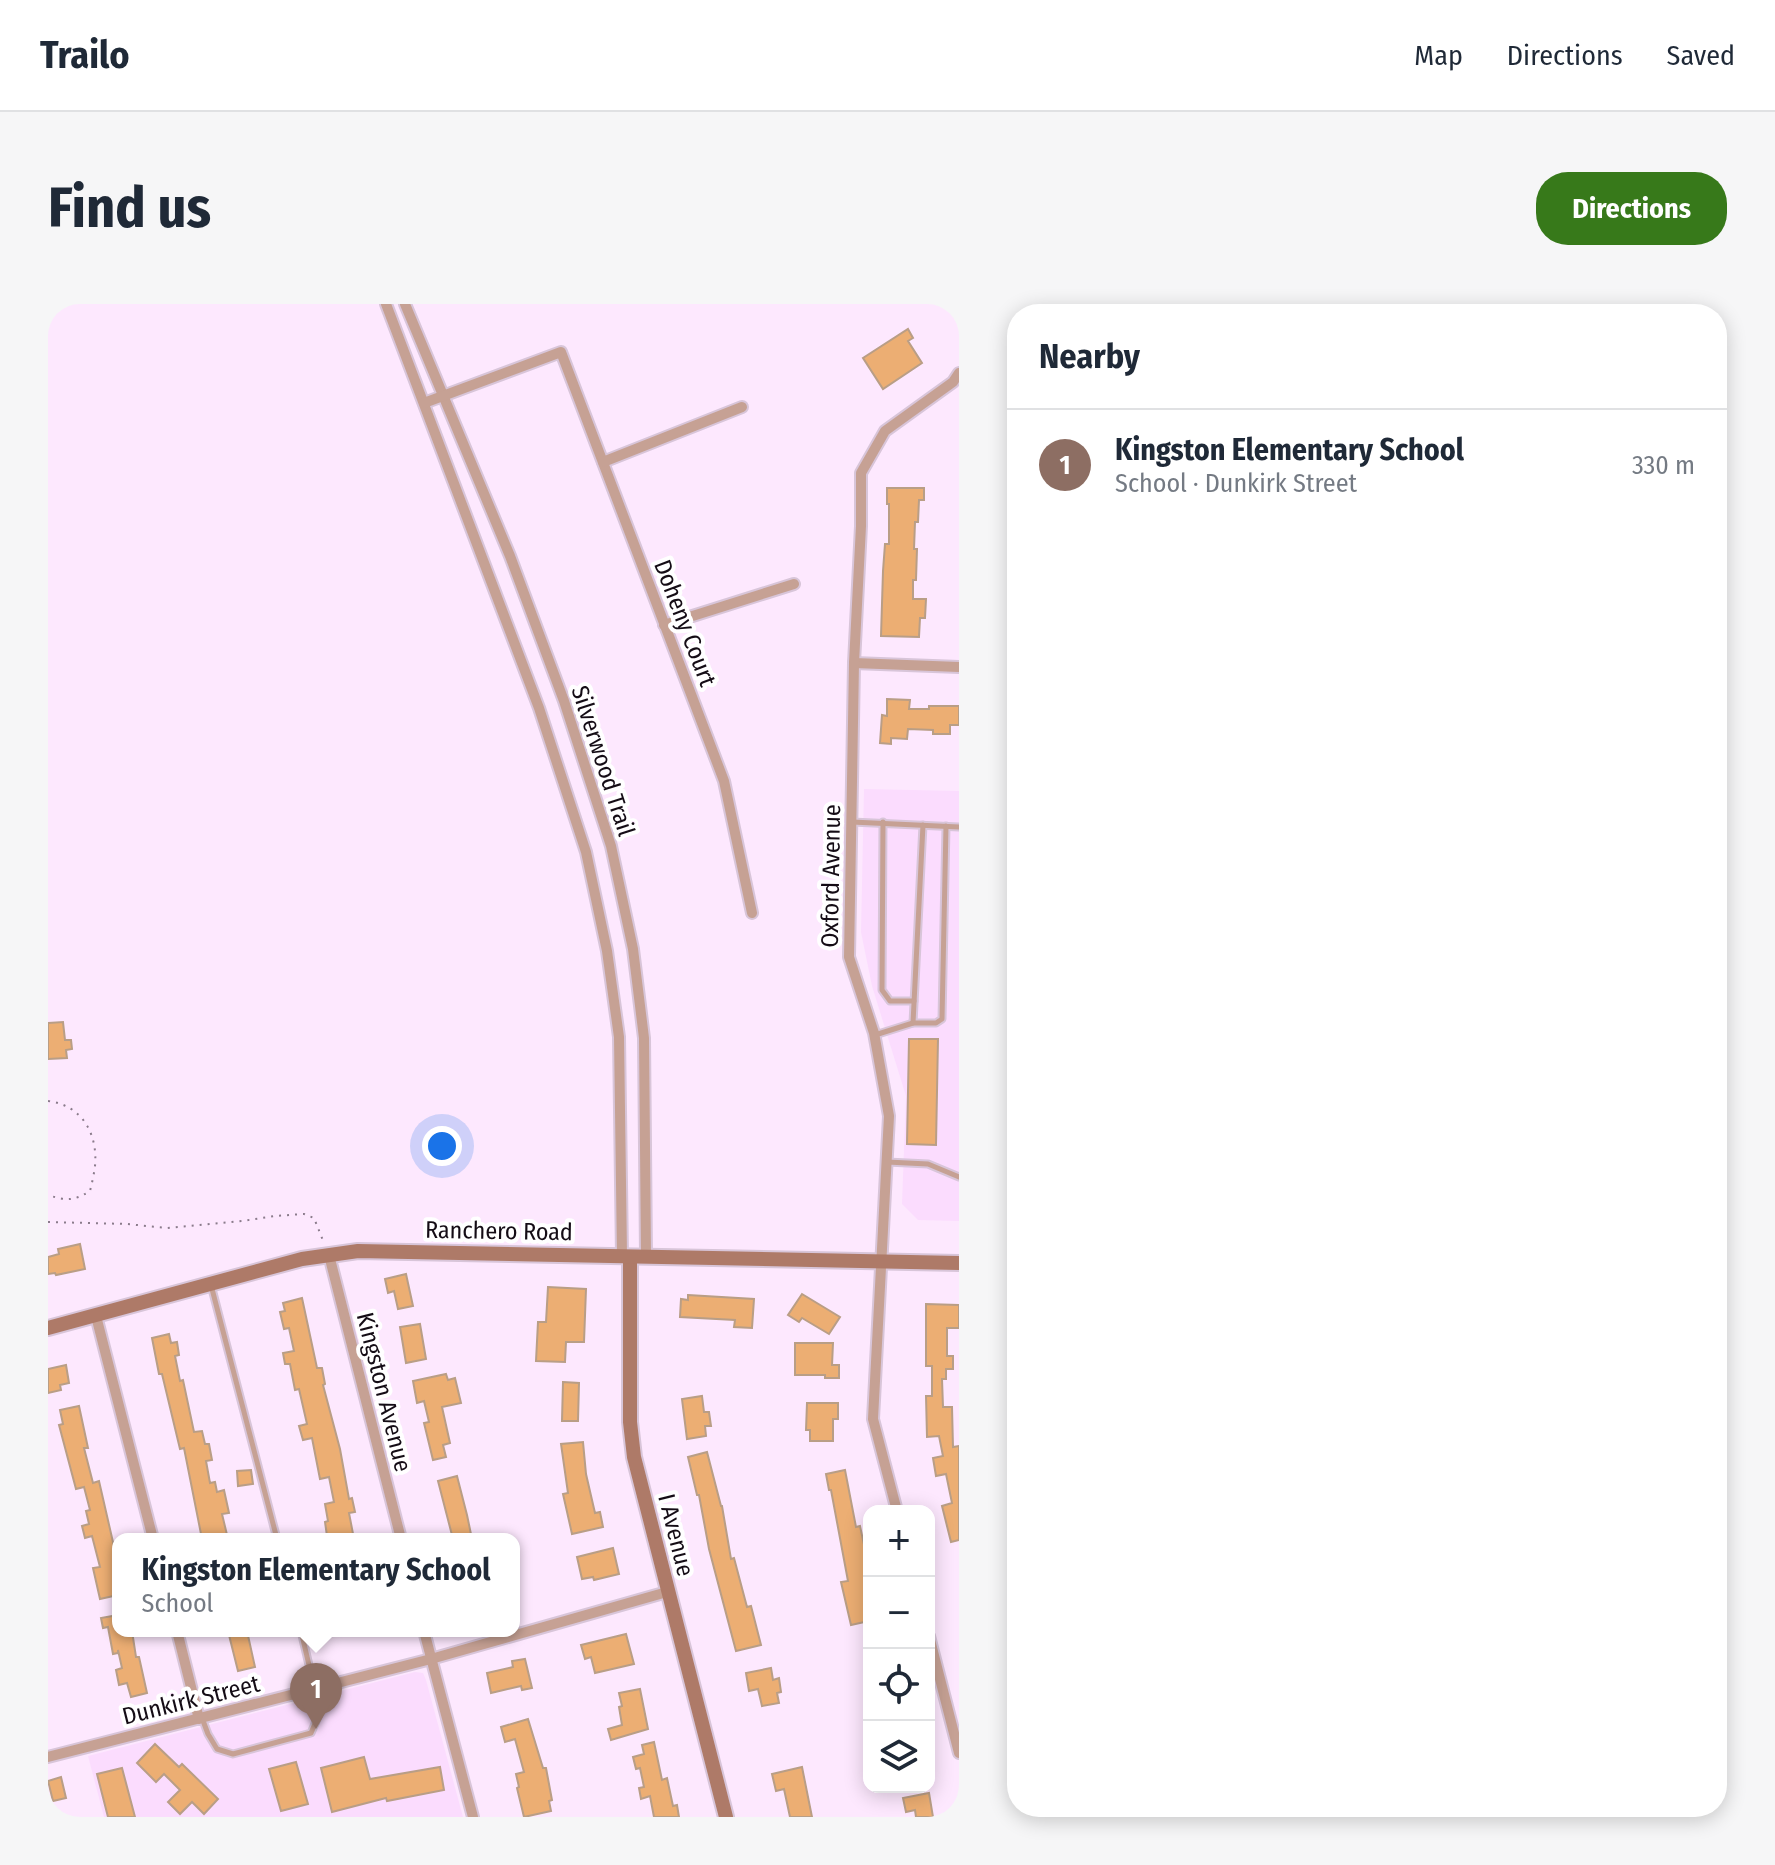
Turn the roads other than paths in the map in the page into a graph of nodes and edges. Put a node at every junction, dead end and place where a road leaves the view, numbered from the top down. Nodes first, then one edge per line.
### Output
1 (386, 304) edge
2 (405, 304) edge
3 (959, 373) edge
4 (443, 396) junction
5 (424, 403) junction
6 (742, 407) dead end
7 (603, 462) junction
8 (794, 584) dead end
9 (664, 625) junction
10 (854, 663) junction
11 (959, 667) edge
12 (851, 822) junction
13 (883, 822) junction
14 (923, 825) junction
15 (946, 826) junction
16 (959, 827) edge
17 (752, 913) dead end
18 (914, 1001) junction
19 (913, 1023) junction
20 (874, 1036) junction
21 (887, 1162) junction
22 (959, 1177) edge
23 (329, 1255) junction
24 (646, 1256) junction
25 (626, 1257) junction
26 (882, 1262) junction
27 (959, 1263) edge
28 (210, 1283) junction
29 (96, 1316) junction
30 (48, 1328) edge
31 (895, 1505) edge
32 (151, 1533) edge
33 (275, 1533) edge
34 (399, 1533) edge
35 (667, 1592) junction
36 (520, 1634) edge
37 (179, 1637) edge
38 (302, 1637) edge
39 (426, 1637) edge
40 (508, 1637) edge
41 (932, 1649) edge
42 (431, 1659) junction
43 (314, 1689) junction
44 (200, 1718) junction
45 (959, 1753) edge
46 (48, 1757) edge
47 (473, 1817) edge
48 (726, 1817) edge

1 - 5 street, Silverwood Trail
2 - 4 street, Silverwood Trail
3 - 10 street, Oxford Avenue
4 - 5 street
4 - 7 street, Doheny Court
4 - 24 street, Silverwood Trail
5 - 25 street, Silverwood Trail
6 - 7 street
7 - 9 street, Doheny Court
8 - 9 street
9 - 17 street, Doheny Court
10 - 11 street
10 - 12 street, Oxford Avenue
12 - 13 lane
12 - 20 street, Oxford Avenue
13 - 14 lane
13 - 18 lane
14 - 15 lane
14 - 18 lane
15 - 16 lane
15 - 19 lane
18 - 19 lane
19 - 20 lane
20 - 21 street, Oxford Avenue
21 - 22 lane
21 - 26 street, Oxford Avenue
23 - 25 main road, Ranchero Road
23 - 28 main road, Ranchero Road
23 - 34 street, Kingston Avenue
24 - 25 main road, Ranchero Road
24 - 26 main road, Ranchero Road
25 - 35 main road, I Avenue
26 - 27 main road, Ranchero Road
26 - 31 street, Oxford Avenue
28 - 29 main road, Ranchero Road
28 - 33 lane
29 - 30 main road, Ranchero Road
29 - 32 street
35 - 36 street, Dunkirk Street
35 - 48 main road, I Avenue
37 - 44 street
38 - 43 lane
39 - 42 street
40 - 42 street, Dunkirk Street
41 - 45 street
42 - 43 street, Dunkirk Street
42 - 47 street
43 - 44 street, Dunkirk Street
43 - 44 lane
44 - 46 street, Dunkirk Street

